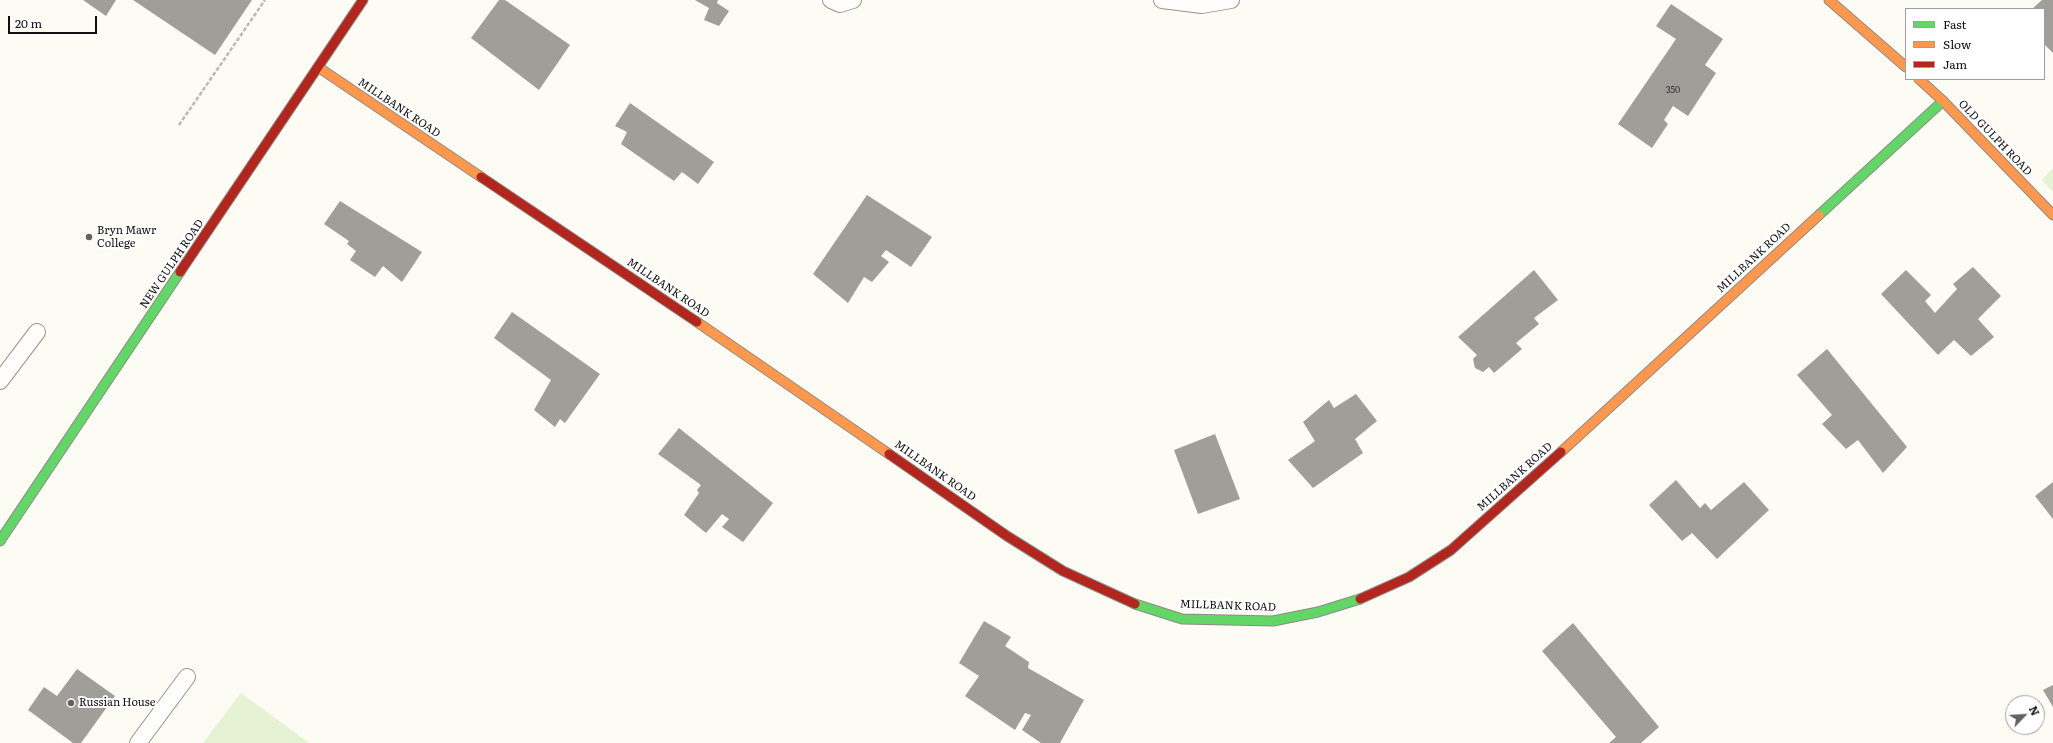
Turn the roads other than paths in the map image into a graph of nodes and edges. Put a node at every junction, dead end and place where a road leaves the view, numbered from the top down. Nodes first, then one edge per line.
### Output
1 (363, 0) edge
2 (831, 0) edge
3 (853, 0) edge
4 (1162, 0) edge
5 (1231, 0) edge
6 (1829, 0) edge
7 (1905, 66) edge
8 (318, 68) junction
9 (1920, 80) edge
10 (1943, 101) junction
11 (2053, 215) edge
12 (37, 332) dead end
13 (0, 380) edge
14 (0, 540) edge
15 (187, 677) dead end
16 (138, 743) edge

1 - 8 street, NEW GULPH ROAD
2 - 3 lane
4 - 5 lane
6 - 7 street
8 - 10 street, MILLBANK ROAD
8 - 14 street, NEW GULPH ROAD
9 - 10 street, OLD GULPH ROAD
10 - 11 street, OLD GULPH ROAD
12 - 13 lane
15 - 16 lane

